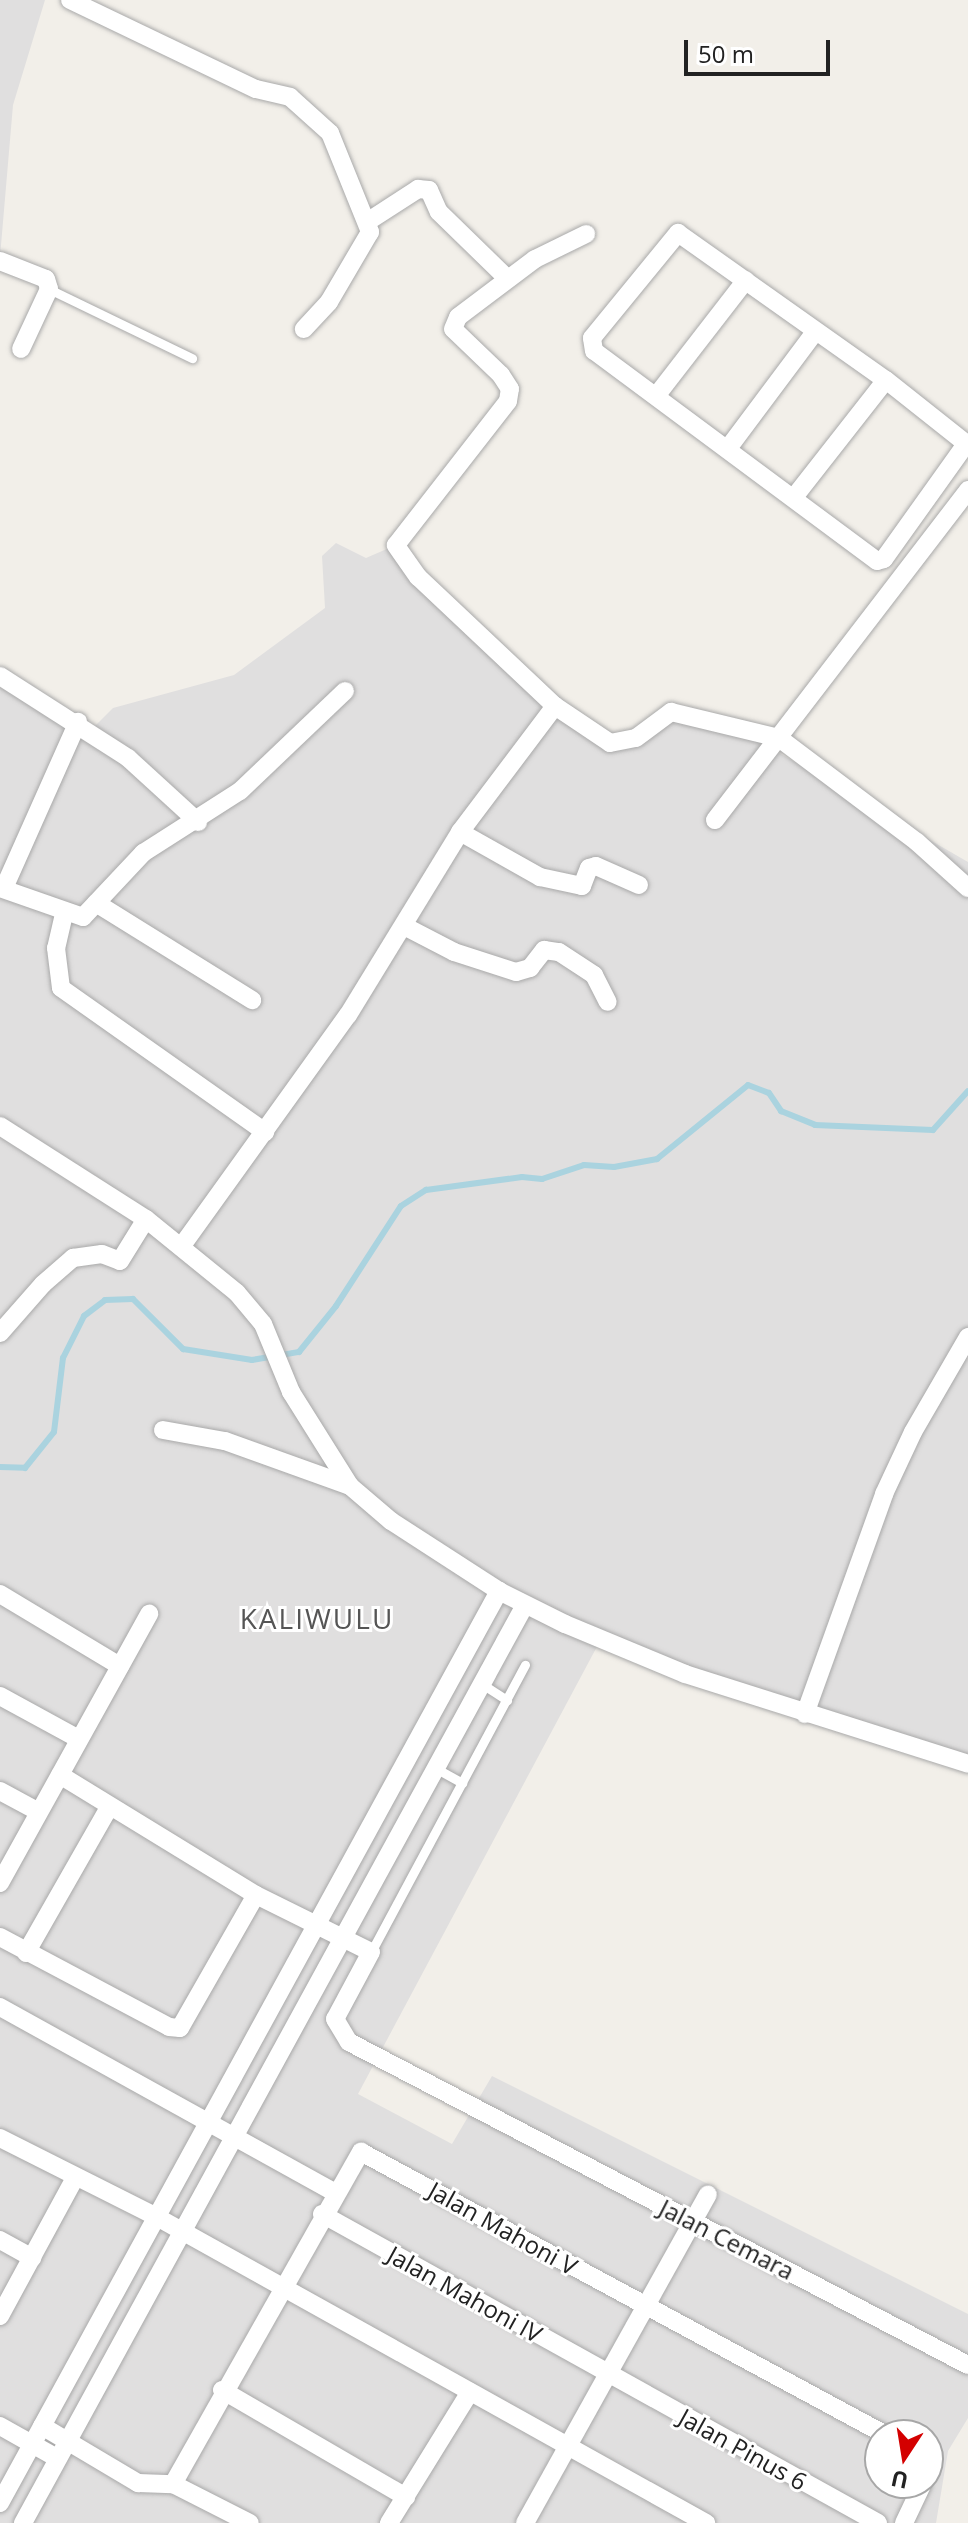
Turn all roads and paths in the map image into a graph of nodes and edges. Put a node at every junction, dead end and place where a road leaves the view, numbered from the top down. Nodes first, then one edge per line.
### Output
1 (70, 0) edge
2 (367, 222) junction
3 (586, 234) dead end
4 (0, 261) edge
5 (508, 279) junction
6 (746, 280) junction
7 (49, 289) junction
8 (304, 329) dead end
9 (815, 332) junction
10 (21, 349) dead end
11 (192, 358) dead end
12 (886, 380) junction
13 (657, 395) junction
14 (967, 444) edge
15 (729, 447) junction
16 (968, 490) edge
17 (795, 496) junction
18 (0, 676) edge
19 (345, 691) dead end
20 (555, 706) junction
21 (78, 722) junction
22 (779, 738) junction
23 (715, 820) dead end
24 (198, 822) junction
25 (460, 832) junction
26 (639, 885) dead end
27 (2, 888) edge
28 (968, 888) edge
29 (96, 903) junction
30 (64, 914) junction
31 (404, 926) junction
32 (252, 1000) dead end
33 (608, 1002) dead end
34 (0, 1126) edge
35 (265, 1132) junction
36 (146, 1219) junction
37 (181, 1247) junction
38 (0, 1333) edge
39 (968, 1337) edge
40 (163, 1430) dead end
41 (350, 1486) junction
42 (499, 1591) junction
43 (0, 1594) edge
44 (525, 1605) junction
45 (149, 1614) dead end
46 (525, 1665) dead end
47 (120, 1666) junction
48 (482, 1684) junction
49 (0, 1696) edge
50 (507, 1700) junction
51 (805, 1714) junction
52 (79, 1739) junction
53 (968, 1764) edge
54 (437, 1769) junction
55 (60, 1775) junction
56 (462, 1783) junction
57 (0, 1791) edge
58 (110, 1806) junction
59 (39, 1812) junction
60 (0, 1883) edge
61 (256, 1895) junction
62 (317, 1924) junction
63 (0, 1937) edge
64 (345, 1938) junction
65 (371, 1952) junction
66 (26, 1953) junction
67 (0, 2007) edge
68 (210, 2119) junction
69 (236, 2137) junction
70 (0, 2138) edge
71 (75, 2178) junction
72 (334, 2192) junction
73 (708, 2194) dead end
74 (322, 2214) junction
75 (155, 2216) junction
76 (690, 2221) junction
77 (184, 2233) junction
78 (0, 2240) edge
79 (32, 2258) junction
80 (279, 2289) junction
81 (645, 2307) junction
82 (0, 2316) edge
83 (968, 2365) edge
84 (609, 2374) junction
85 (222, 2390) junction
86 (470, 2392) junction
87 (864, 2423) edge
88 (0, 2426) edge
89 (42, 2426) junction
90 (68, 2440) junction
91 (31, 2444) junction
92 (568, 2447) junction
93 (57, 2458) junction
94 (173, 2484) junction
95 (406, 2497) junction
96 (915, 2499) edge
97 (0, 2503) edge
98 (23, 2523) edge
99 (250, 2523) edge
100 (389, 2523) edge
101 (525, 2523) edge
102 (706, 2523) edge
103 (878, 2523) edge
104 (904, 2523) edge

1 - 2 street
2 - 5 street
2 - 8 street
3 - 5 street
4 - 7 street
5 - 20 street
6 - 9 street
6 - 13 street
6 - 13 street
7 - 10 street
7 - 11 lane
9 - 12 street
9 - 15 street
12 - 14 street
12 - 17 street
13 - 15 street
14 - 17 street
15 - 17 street
16 - 22 street
18 - 21 street
19 - 24 street
20 - 22 street
20 - 25 street
21 - 24 street
21 - 27 street
22 - 23 street
22 - 28 street
24 - 29 street
25 - 26 street
25 - 31 street
27 - 30 street
29 - 30 street
29 - 32 street
30 - 35 street
31 - 33 street
31 - 35 street
34 - 36 street
35 - 37 street
36 - 37 street
36 - 38 street
37 - 41 street
39 - 51 street
40 - 41 street
41 - 42 street
42 - 44 street
42 - 62 street
43 - 47 street
44 - 48 street
44 - 51 street
45 - 47 street
46 - 50 lane
47 - 52 street
48 - 50 lane
48 - 54 street
49 - 52 street
50 - 56 lane
51 - 53 street
52 - 55 street
54 - 56 lane
54 - 64 street
55 - 58 street
55 - 59 street
56 - 65 lane
57 - 59 street
58 - 61 street
58 - 66 street
59 - 60 street
61 - 62 street
61 - 66 street
62 - 64 street
62 - 68 street
63 - 66 street
64 - 65 street
64 - 69 street
65 - 76 street, Jalan Cemara
67 - 68 street
68 - 69 street
68 - 75 street
69 - 72 street
69 - 77 street
70 - 71 street
71 - 75 street
71 - 79 street
72 - 74 street
72 - 81 street, Jalan Mahoni V
73 - 76 street
74 - 80 street
74 - 84 street, Jalan Mahoni IV
75 - 77 street
75 - 89 street
76 - 81 street
76 - 83 street, Jalan Cemara
77 - 80 street
77 - 90 street
78 - 79 street
79 - 82 street
80 - 85 street
80 - 86 street
81 - 84 street
81 - 87 street, Jalan Mahoni V
84 - 92 street
84 - 103 street, Jalan Pinus 6
85 - 94 street
85 - 95 street
86 - 92 street
86 - 95 street
88 - 91 street
89 - 90 street
89 - 91 street
90 - 93 street
90 - 94 street
91 - 93 street
91 - 97 street
92 - 101 street
92 - 102 street
93 - 98 street
94 - 99 street
95 - 100 street
96 - 104 street

